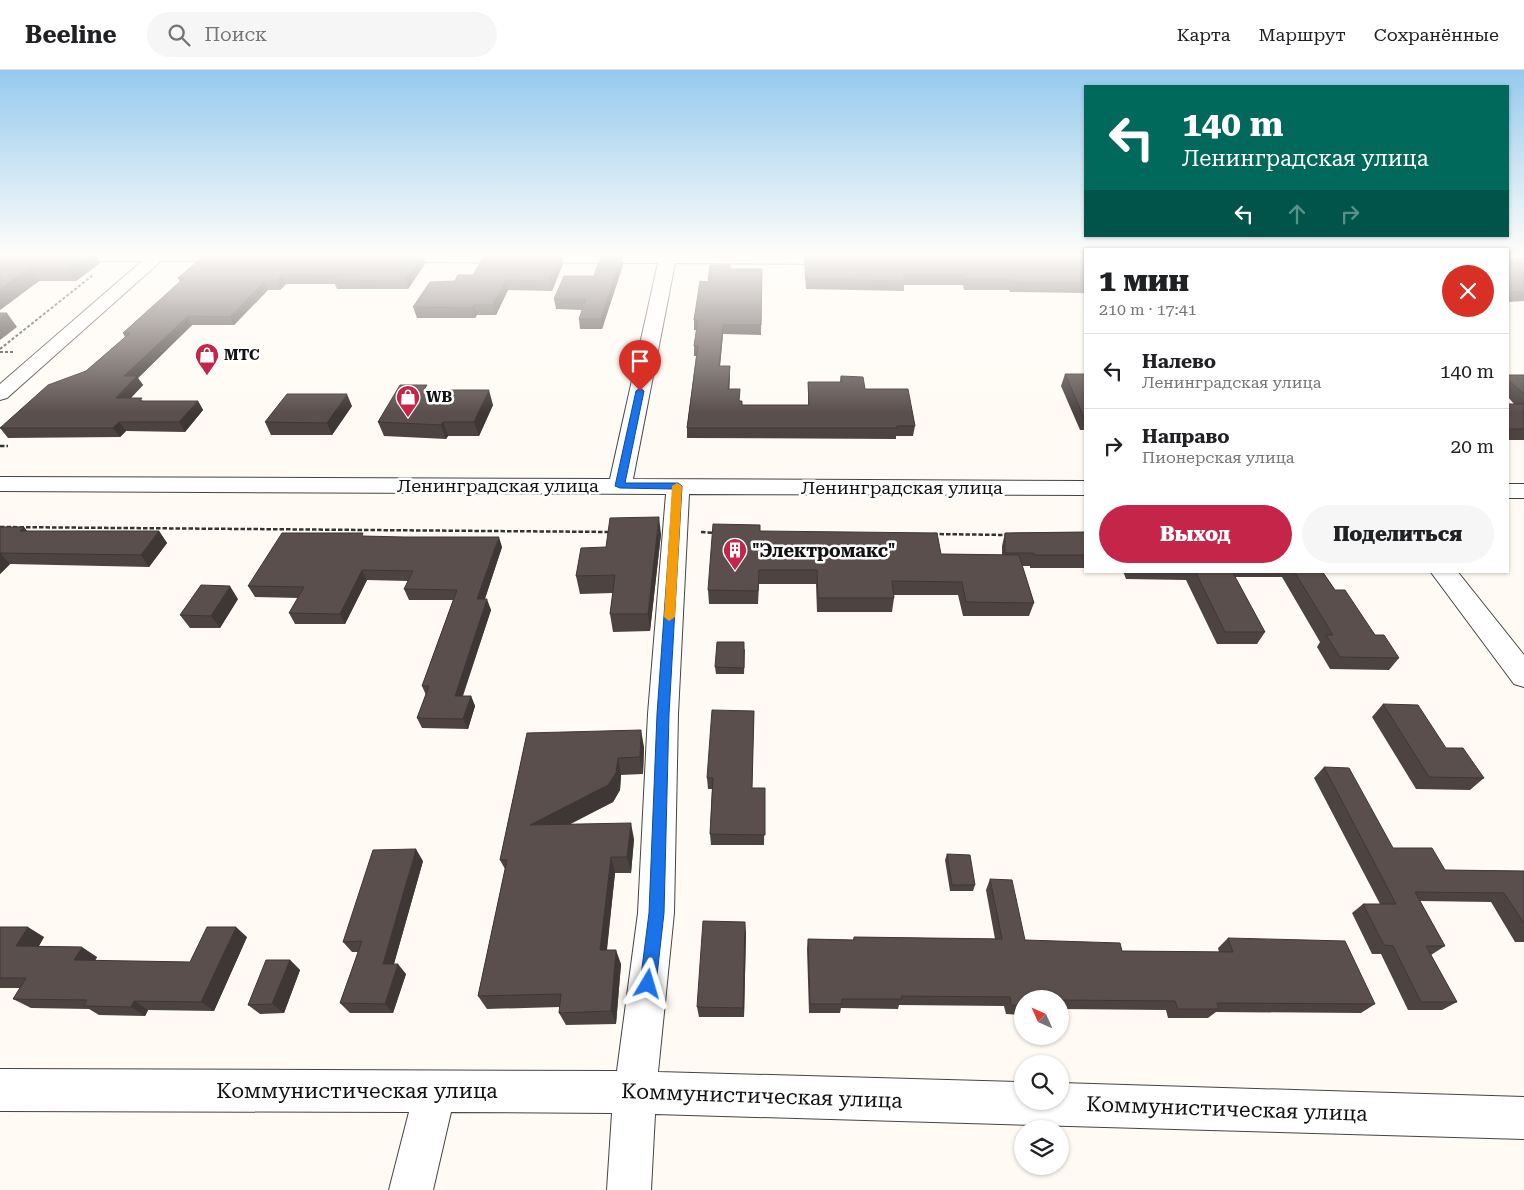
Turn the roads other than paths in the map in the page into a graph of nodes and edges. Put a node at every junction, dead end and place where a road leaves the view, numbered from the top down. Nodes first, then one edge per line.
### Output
1 (98, 308) edge
2 (657, 308) edge
3 (0, 394) edge
4 (0, 484) edge
5 (620, 486) junction
6 (678, 486) junction
7 (1084, 488) edge
8 (1509, 491) edge
9 (1524, 491) edge
10 (1446, 573) edge
11 (1524, 676) edge
12 (0, 1090) edge
13 (435, 1091) junction
14 (635, 1092) junction
15 (1524, 1118) edge
16 (411, 1190) edge
17 (628, 1190) edge

1 - 3 street
2 - 5 street
4 - 5 street, Ленинградская улица
5 - 6 street, Ленинградская улица
6 - 7 street, Ленинградская улица
6 - 14 street
8 - 9 street
10 - 11 street
12 - 13 street, Коммунистическая улица
13 - 14 street, Коммунистическая улица
13 - 16 street
14 - 15 street, Коммунистическая улица
14 - 17 street

